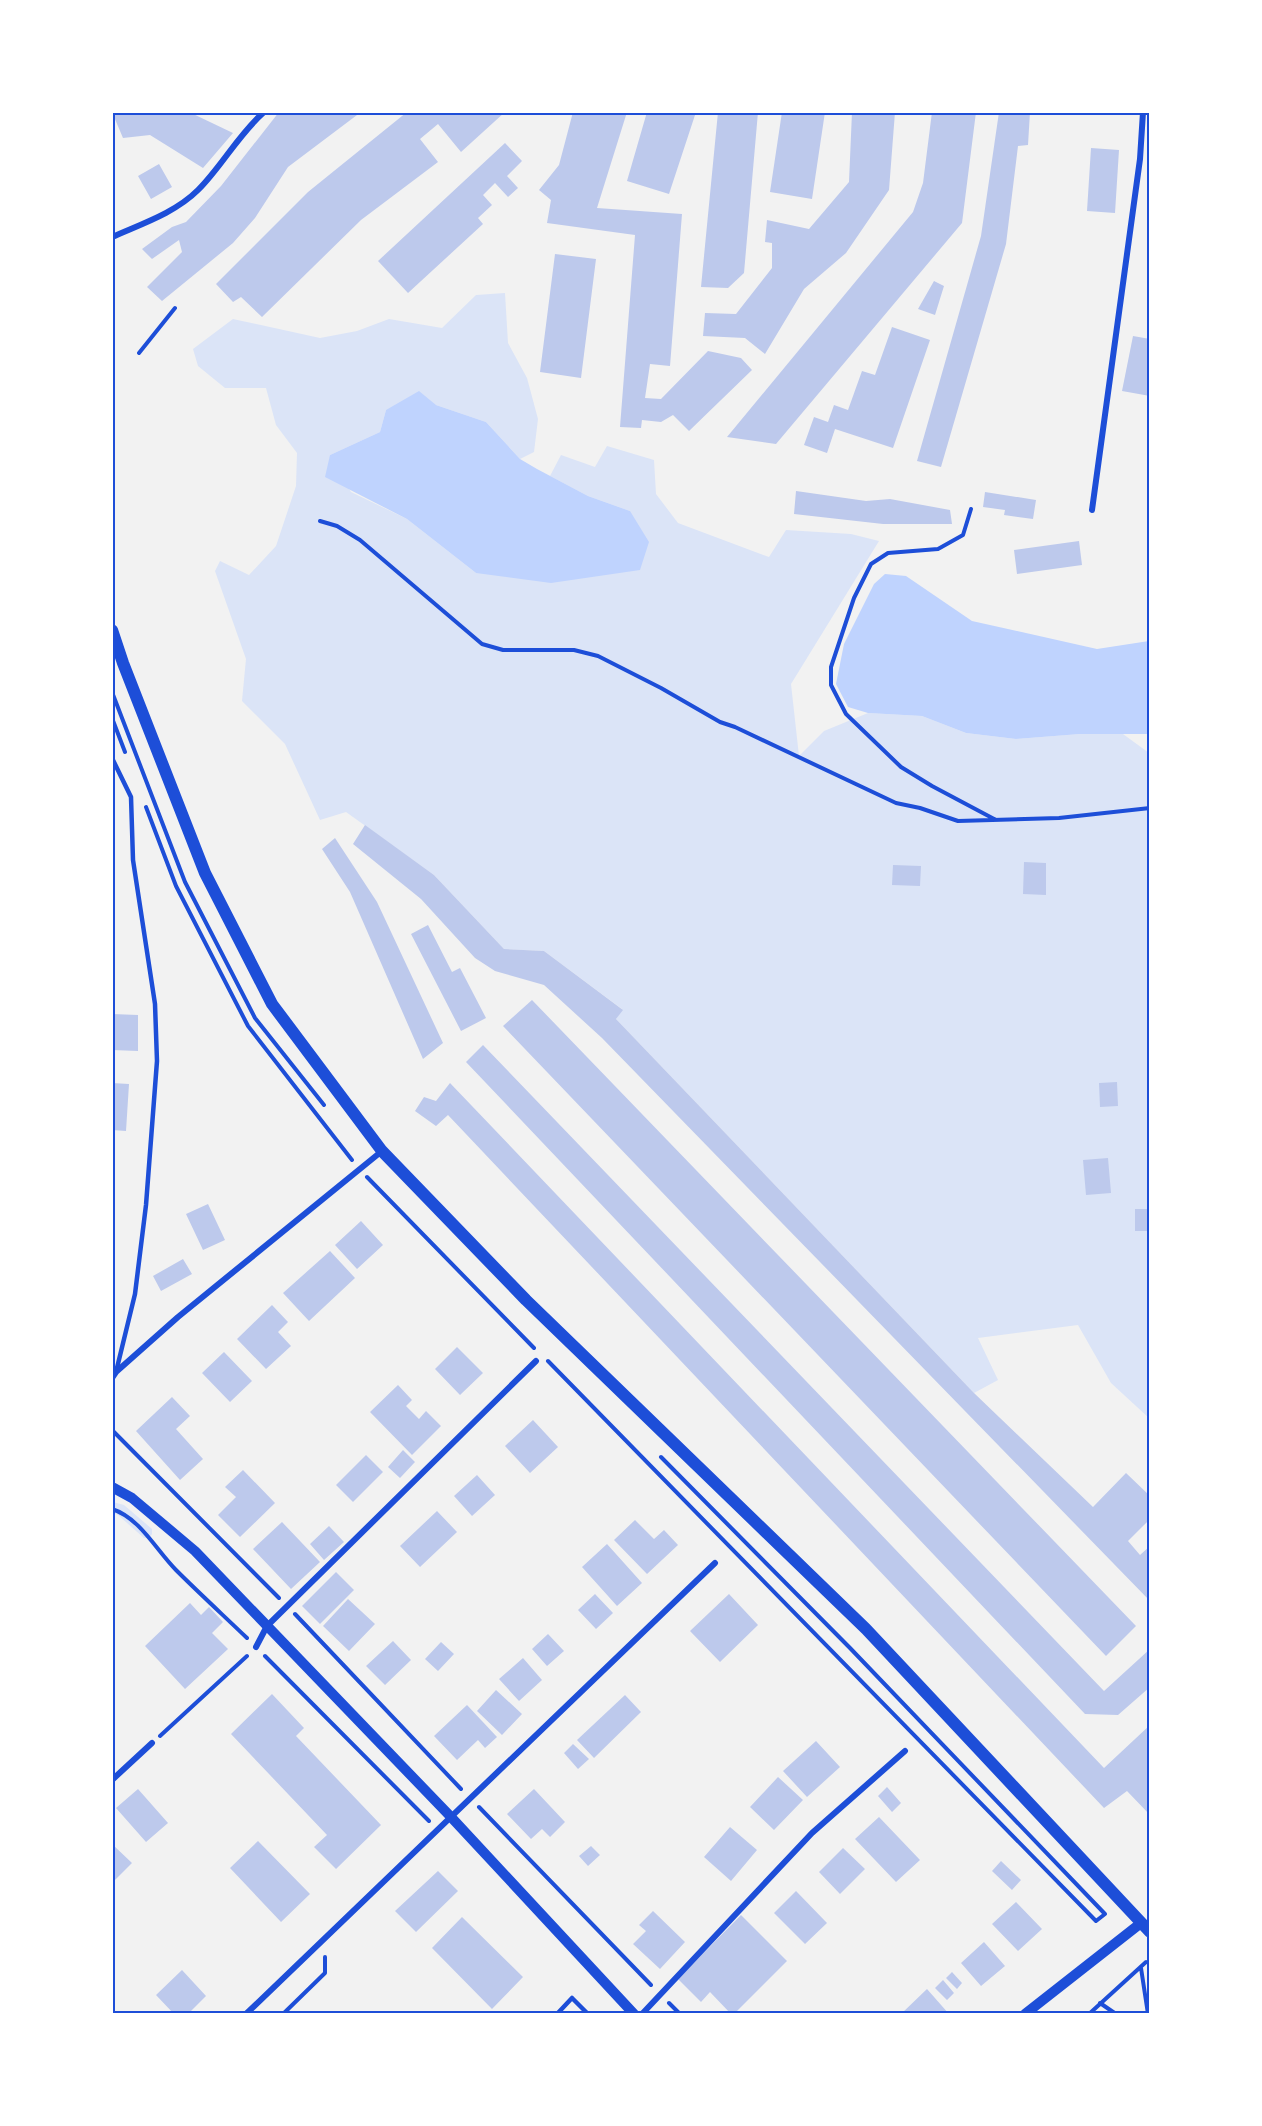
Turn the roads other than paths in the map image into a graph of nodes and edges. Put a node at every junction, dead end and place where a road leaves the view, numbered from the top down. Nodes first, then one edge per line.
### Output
1 (264, 112) edge
2 (1143, 112) edge
3 (112, 237) edge
4 (1092, 510) dead end
5 (112, 630) edge
6 (112, 758) edge
7 (381, 1150) junction
8 (536, 1361) dead end
9 (114, 1375) edge
10 (112, 1487) edge
11 (715, 1563) dead end
12 (267, 1626) junction
13 (256, 1647) road end
14 (152, 1743) road end
15 (905, 1751) dead end
16 (112, 1780) edge
17 (451, 1817) junction
18 (1146, 1924) edge
19 (246, 2013) edge
20 (557, 2013) edge
21 (588, 2013) edge
22 (634, 2013) edge
23 (642, 2013) edge
24 (1025, 2013) edge

1 - 3 street
2 - 4 street
5 - 7 main road
6 - 9 lane
7 - 9 street
7 - 18 main road
8 - 12 street
10 - 12 street
11 - 17 street
12 - 13 street
12 - 17 street
14 - 16 street
15 - 23 street
17 - 19 street
17 - 22 street
18 - 24 street
20 - 21 lane

